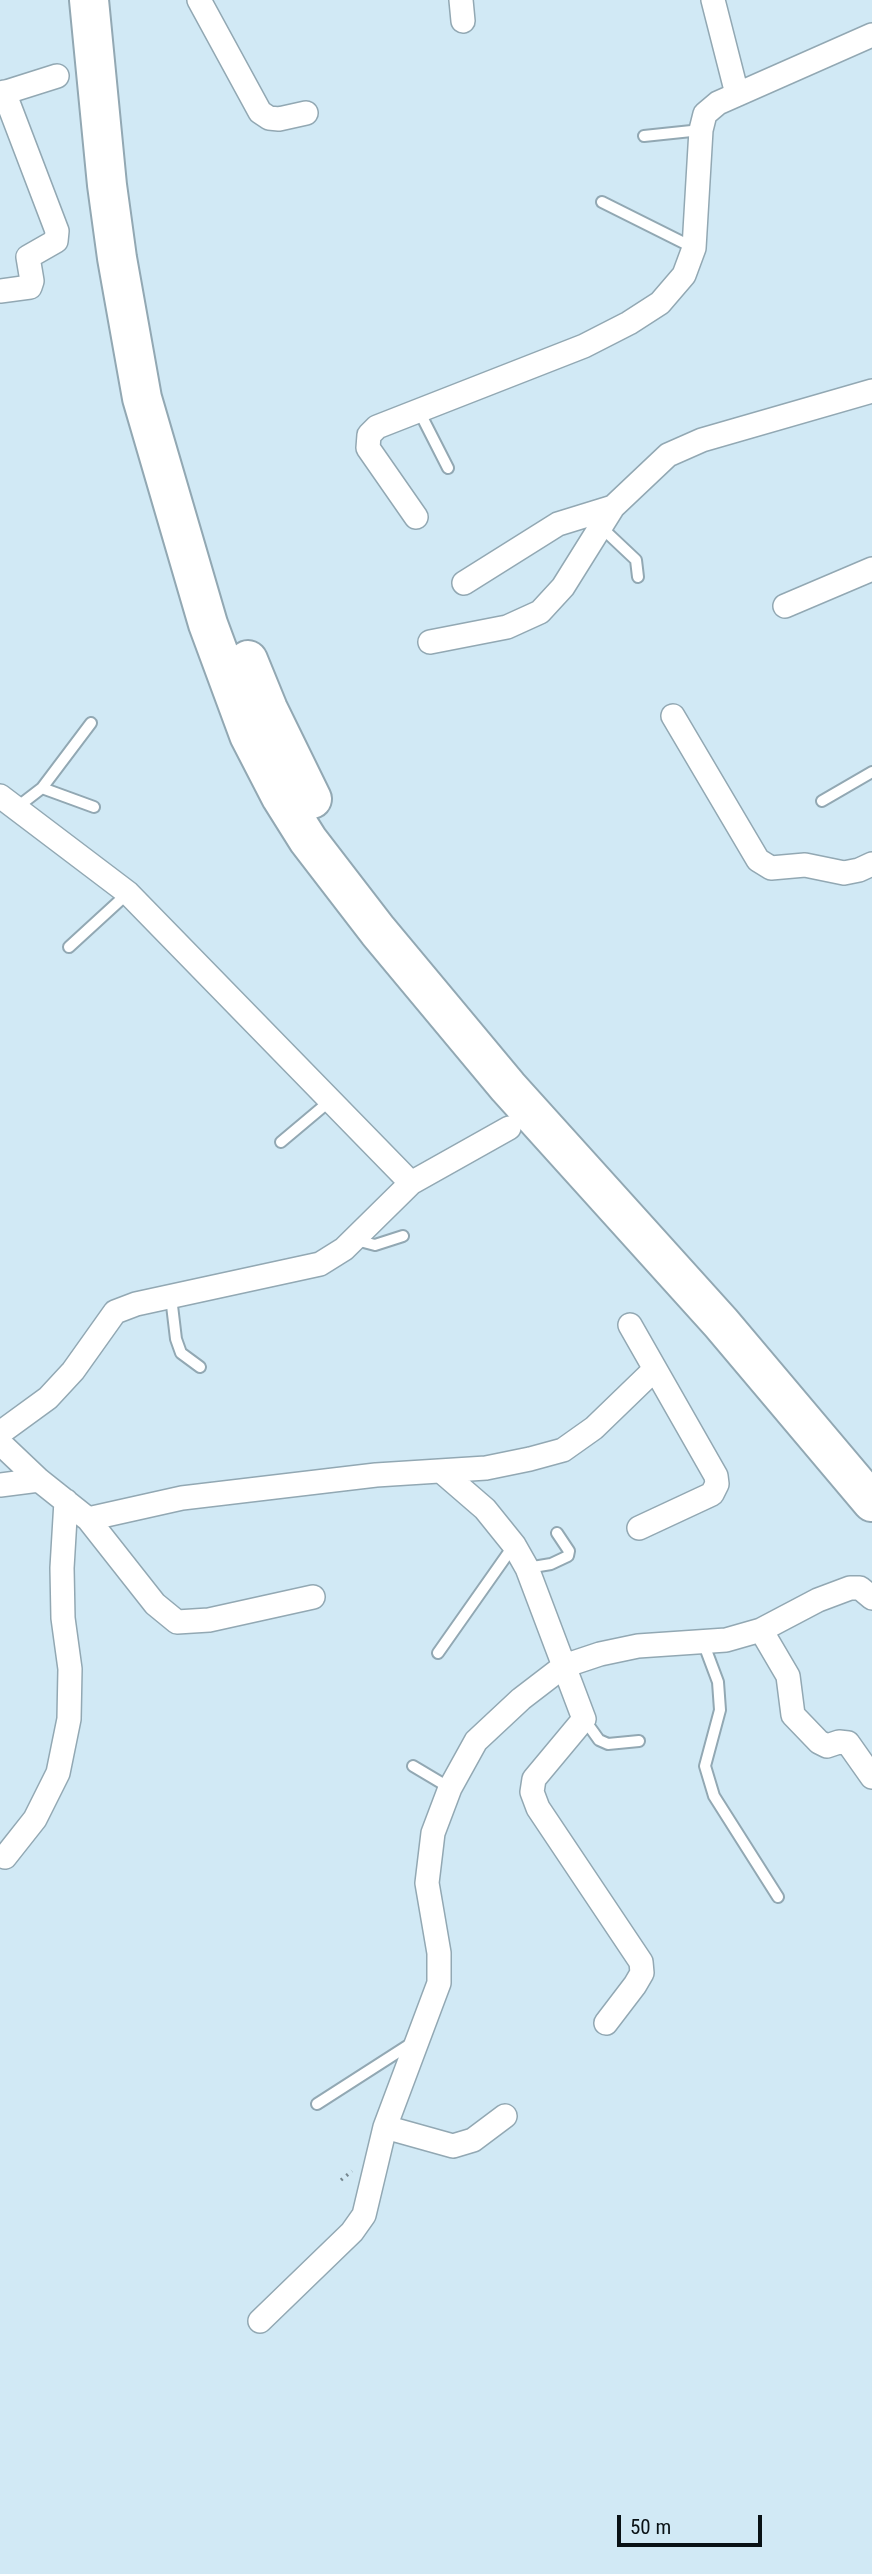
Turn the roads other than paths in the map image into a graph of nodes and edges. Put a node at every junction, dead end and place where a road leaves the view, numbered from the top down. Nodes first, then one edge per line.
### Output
1 (89, 0) edge
2 (115, 0) edge
3 (199, 0) edge
4 (713, 0) edge
5 (872, 35) edge
6 (57, 76) dead end
7 (2, 93) edge
8 (737, 94) junction
9 (306, 113) dead end
10 (701, 130) junction
11 (645, 136) dead end
12 (602, 202) dead end
13 (694, 247) junction
14 (0, 291) edge
15 (872, 391) edge
16 (418, 411) junction
17 (448, 468) dead end
18 (614, 507) junction
19 (416, 517) dead end
20 (601, 527) junction
21 (872, 569) edge
22 (638, 577) dead end
23 (464, 583) dead end
24 (785, 606) dead end
25 (430, 642) dead end
26 (673, 716) dead end
27 (91, 723) dead end
28 (872, 772) edge
29 (42, 788) junction
30 (822, 801) dead end
31 (8, 802) edge
32 (94, 807) dead end
33 (872, 864) edge
34 (128, 893) junction
35 (69, 947) dead end
36 (331, 1100) junction
37 (509, 1128) dead end
38 (281, 1142) dead end
39 (411, 1183) junction
40 (403, 1236) dead end
41 (354, 1239) junction
42 (170, 1297) junction
43 (630, 1325) dead end
44 (200, 1367) dead end
45 (654, 1370) junction
46 (0, 1433) edge
47 (0, 1443) edge
48 (441, 1471) junction
49 (872, 1473) edge
50 (39, 1480) junction
51 (0, 1485) edge
52 (66, 1501) junction
53 (872, 1502) edge
54 (88, 1519) junction
55 (639, 1528) dead end
56 (557, 1533) dead end
57 (514, 1545) junction
58 (527, 1568) junction
59 (313, 1597) dead end
60 (872, 1598) edge
61 (761, 1630) junction
62 (704, 1642) junction
63 (438, 1653) dead end
64 (564, 1666) junction
65 (584, 1719) junction
66 (639, 1741) dead end
67 (413, 1766) dead end
68 (872, 1777) edge
69 (450, 1788) junction
70 (5, 1857) dead end
71 (778, 1897) dead end
72 (606, 2023) dead end
73 (418, 2040) junction
74 (317, 2104) dead end
75 (505, 2116) dead end
76 (385, 2127) junction
77 (260, 2321) dead end

1 - 53 highway
2 - 49 highway
3 - 9 street
4 - 8 street
5 - 8 street
6 - 7 street
7 - 14 street
8 - 10 street
10 - 11 lane
10 - 13 street
12 - 13 lane
13 - 16 street
15 - 18 street
16 - 17 lane
16 - 19 street
18 - 20 street
18 - 23 street
20 - 22 lane
20 - 25 street
21 - 24 street
26 - 33 street
27 - 29 lane
28 - 30 lane
29 - 31 lane
29 - 32 lane
31 - 34 street
34 - 35 lane
34 - 36 street
36 - 38 lane
36 - 39 street
37 - 39 street
39 - 41 street
40 - 41 lane
41 - 42 street
42 - 44 lane
42 - 46 street
43 - 45 street
45 - 48 street
45 - 55 street
47 - 50 street
48 - 54 street
48 - 57 street
50 - 51 street
50 - 52 street
52 - 54 street
52 - 70 street
54 - 59 street
56 - 58 lane
57 - 58 street
57 - 63 lane
58 - 64 street
60 - 61 street
61 - 62 street
61 - 68 street
62 - 64 street
62 - 71 lane
64 - 65 street
64 - 69 street
65 - 66 lane
65 - 72 street
67 - 69 lane
69 - 73 street
73 - 74 lane
73 - 76 street
75 - 76 street
76 - 77 street

